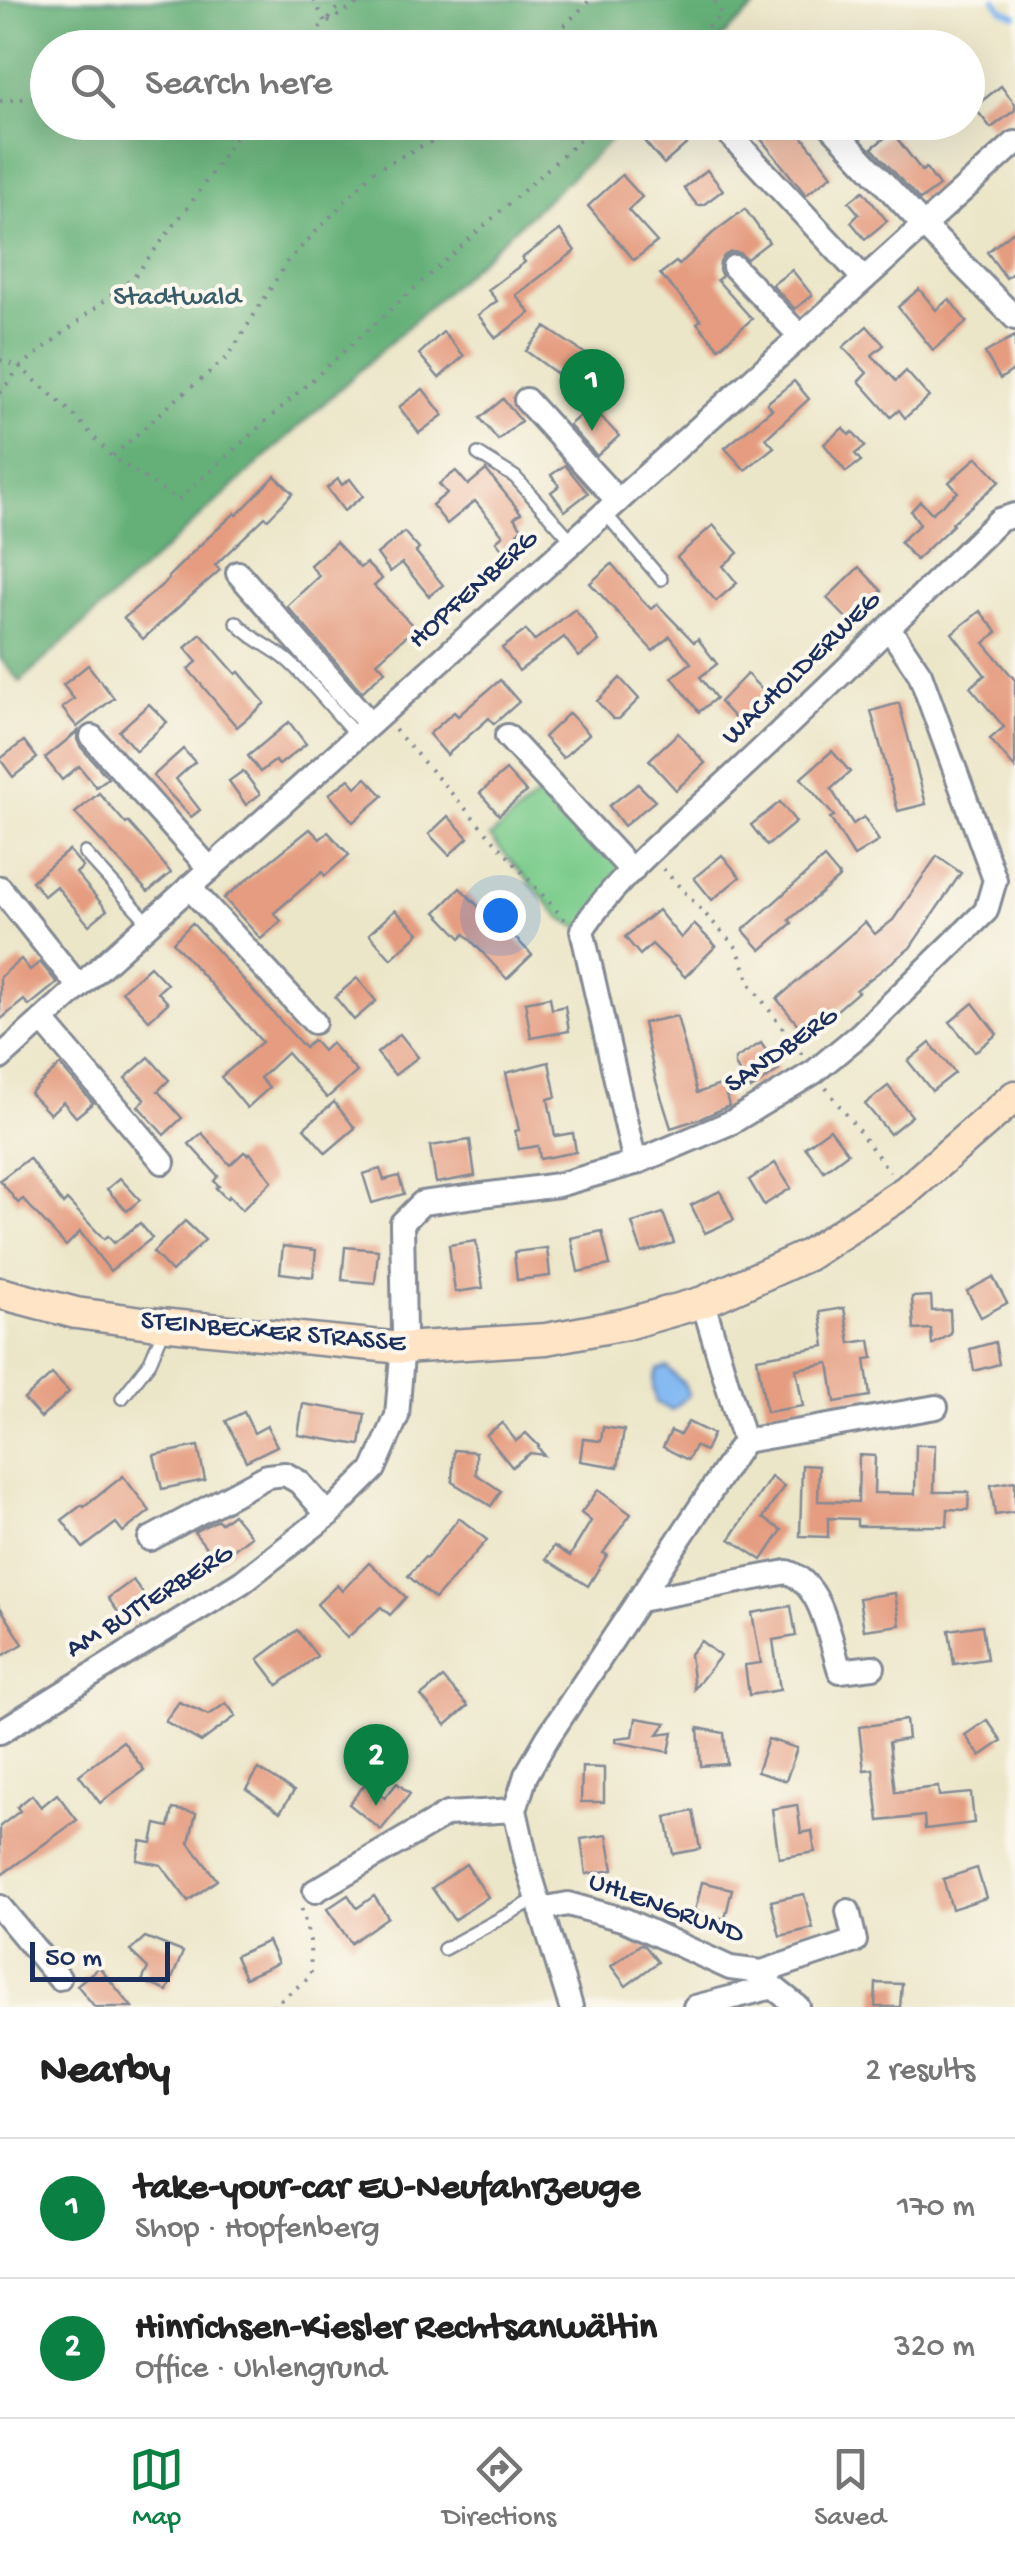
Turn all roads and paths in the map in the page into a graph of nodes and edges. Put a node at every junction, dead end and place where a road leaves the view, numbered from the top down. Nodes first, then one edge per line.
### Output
1 (314, 0) edge
2 (342, 0) edge
3 (364, 0) edge
4 (590, 0) edge
5 (714, 0) edge
6 (326, 23) junction
7 (317, 30) edge
8 (560, 30) edge
9 (704, 30) edge
10 (30, 98) edge
11 (0, 101) edge
12 (234, 140) edge
13 (436, 140) edge
14 (580, 140) edge
15 (735, 140) edge
16 (843, 140) edge
17 (1015, 143) edge
18 (923, 226) junction
19 (734, 267) dead end
20 (864, 279) junction
21 (1015, 318) edge
22 (800, 336) junction
23 (0, 360) edge
24 (20, 367) junction
25 (0, 393) edge
26 (526, 400) dead end
27 (478, 454) dead end
28 (112, 457) junction
29 (611, 507) junction
30 (1015, 515) edge
31 (573, 542) junction
32 (238, 573) dead end
33 (661, 579) dead end
34 (236, 622) dead end
35 (889, 628) junction
36 (369, 725) junction
37 (507, 736) dead end
38 (92, 737) dead end
39 (85, 852) dead end
40 (650, 854) junction
41 (210, 868) junction
42 (632, 871) junction
43 (189, 887) junction
44 (0, 888) edge
45 (149, 924) junction
46 (582, 930) junction
47 (79, 986) junction
48 (42, 1020) junction
49 (314, 1022) dead end
50 (0, 1058) edge
51 (814, 1072) junction
52 (1015, 1096) edge
53 (163, 1162) dead end
54 (635, 1163) junction
55 (906, 1190) junction
56 (2, 1297) edge
57 (703, 1302) junction
58 (166, 1325) junction
59 (402, 1348) junction
60 (122, 1398) dead end
61 (936, 1407) dead end
62 (744, 1441) junction
63 (328, 1515) junction
64 (150, 1539) dead end
65 (640, 1600) junction
66 (872, 1667) dead end
67 (0, 1732) edge
68 (515, 1810) junction
69 (315, 1890) joint
70 (539, 1904) junction
71 (0, 1906) edge
72 (848, 1911) dead end
73 (444, 1949) dead end
74 (58, 1978) dead end
75 (272, 2007) edge
76 (571, 2007) edge
77 (695, 2007) edge
78 (798, 2007) edge

1 - 6 path
2 - 6 path
3 - 6 path
4 - 8 path
5 - 9 path
6 - 7 path
10 - 11 path
12 - 24 path
13 - 28 path
14 - 28 path
15 - 20 street
16 - 18 street
17 - 18 street, HOPFENBERG
18 - 20 street, HOPFENBERG
18 - 21 street
19 - 22 street
20 - 22 street, HOPFENBERG
22 - 29 street, HOPFENBERG
23 - 24 path
24 - 25 path
24 - 28 path
26 - 29 street
27 - 31 lane
29 - 31 street, HOPFENBERG
29 - 33 lane
30 - 35 street, WACHOLDERWEG
31 - 36 street, HOPFENBERG
32 - 36 street
34 - 36 lane
35 - 40 street, WACHOLDERWEG
35 - 51 street, SANDBERG
36 - 41 street, HOPFENBERG
36 - 46 path
37 - 42 street
38 - 41 street
39 - 45 lane
40 - 42 street, WACHOLDERWEG
40 - 51 path
41 - 43 street, HOPFENBERG
42 - 46 street, WACHOLDERWEG
43 - 45 street, HOPFENBERG
43 - 49 street
44 - 47 street
45 - 47 street, HOPFENBERG
46 - 54 street
47 - 48 street, HOPFENBERG
48 - 50 street, HOPFENBERG
48 - 53 street
51 - 54 street, SANDBERG
51 - 55 path
52 - 55 street, STEINBECKER STRASSE
54 - 59 street, SANDBERG
55 - 57 street, STEINBECKER STRASSE
56 - 58 street, STEINBECKER STRASSE
57 - 59 street, STEINBECKER STRASSE
57 - 62 street
58 - 59 street, STEINBECKER STRASSE
58 - 60 lane
59 - 63 street, AM BUTTERBERG
61 - 62 street
62 - 65 street
63 - 64 street, AM BUTTERBERG
63 - 67 street, AM BUTTERBERG
65 - 66 street
65 - 68 street
68 - 69 street
68 - 70 street
69 - 75 path
70 - 72 street, UHLENGRUND
70 - 73 lane
70 - 76 street
71 - 74 street
77 - 78 street

